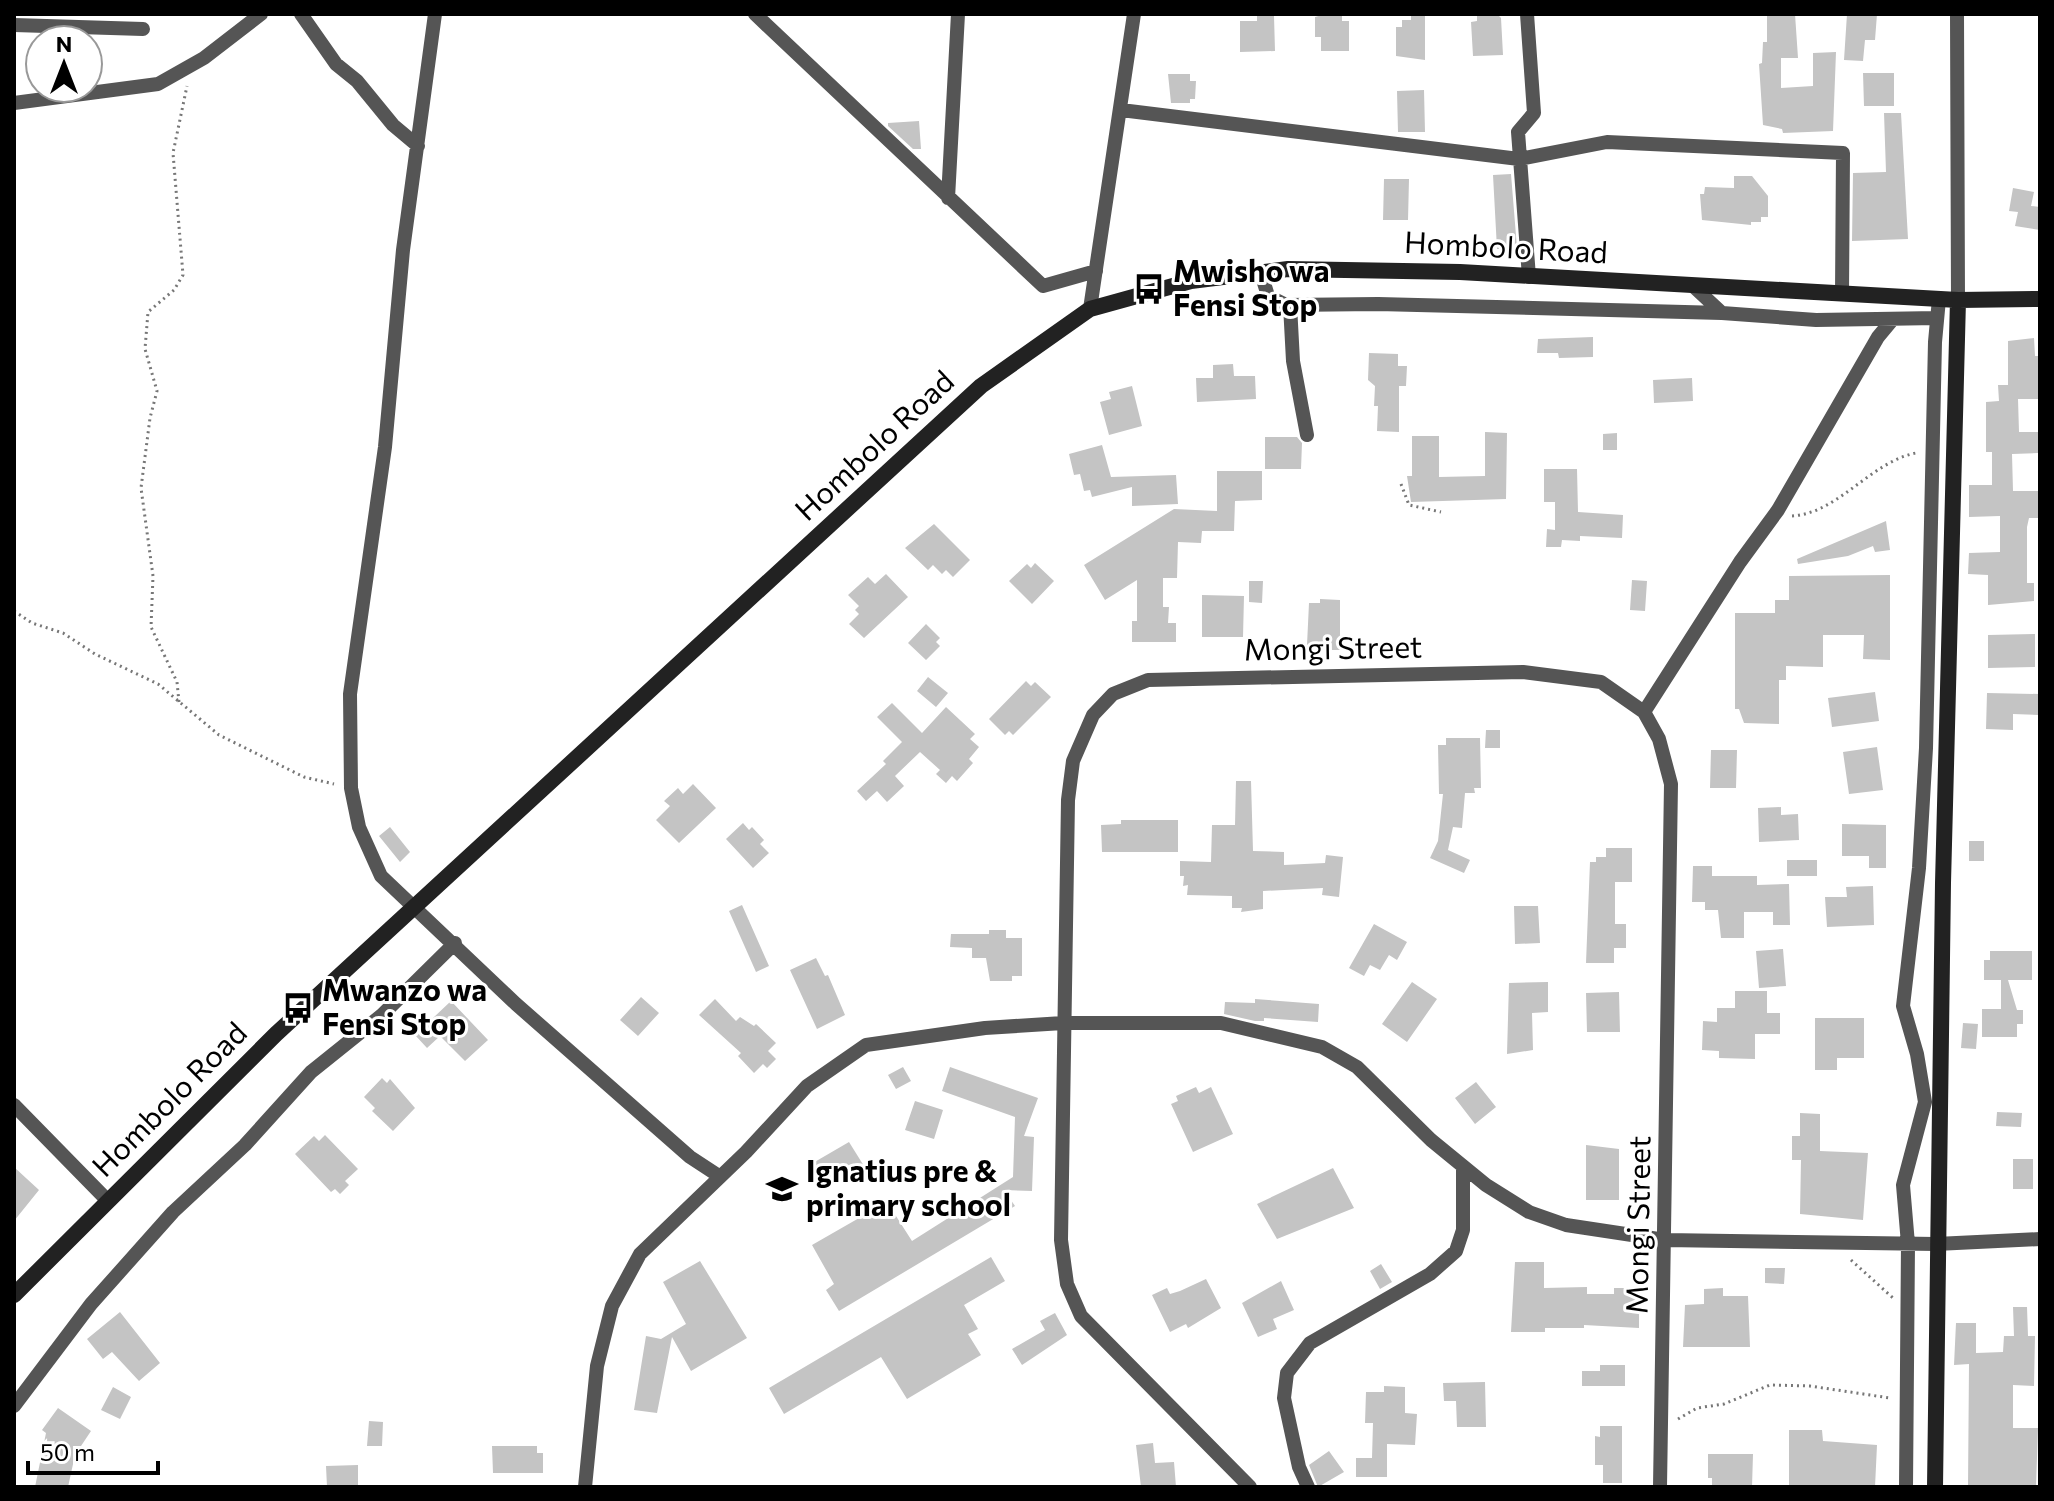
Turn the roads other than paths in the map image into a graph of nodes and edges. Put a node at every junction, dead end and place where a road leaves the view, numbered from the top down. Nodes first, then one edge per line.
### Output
1 (261, 14) edge
2 (301, 14) edge
3 (435, 14) edge
4 (755, 14) edge
5 (958, 14) edge
6 (1134, 14) edge
7 (1527, 14) edge
8 (1957, 14) edge
9 (14, 25) edge
10 (143, 29) dead end
11 (14, 103) edge
12 (1121, 110) junction
13 (418, 146) junction
14 (1519, 159) junction
15 (948, 198) junction
16 (1096, 271) junction
17 (1261, 273) junction
18 (1529, 277) junction
19 (1693, 286) junction
20 (1842, 293) junction
21 (1939, 299) junction
22 (2040, 299) edge
23 (1958, 300) junction
24 (1290, 305) junction
25 (1090, 309) junction
26 (1722, 313) junction
27 (1937, 318) junction
28 (1893, 319) junction
29 (1307, 435) dead end
30 (1644, 712) junction
31 (415, 908) junction
32 (455, 943) junction
33 (1063, 1023) junction
34 (14, 1105) edge
35 (1463, 1166) junction
36 (719, 1176) junction
37 (108, 1201) junction
38 (2040, 1239) edge
39 (1665, 1240) junction
40 (1908, 1244) junction
41 (1936, 1244) junction
42 (14, 1295) edge
43 (14, 1406) edge
44 (585, 1487) edge
45 (1250, 1487) edge
46 (1308, 1487) edge
47 (1660, 1487) edge
48 (1906, 1487) edge
49 (1935, 1487) edge

1 - 11 street
2 - 13 street
3 - 13 street
4 - 15 street
5 - 15 street
6 - 12 street
7 - 14 street
8 - 23 street
9 - 10 street
12 - 14 street
12 - 16 street
13 - 31 street
14 - 18 street
14 - 20 street
15 - 16 street
16 - 25 street
17 - 18 street, Hombolo Road
17 - 24 street
17 - 25 street, Hombolo Road
18 - 19 street, Hombolo Road
19 - 20 street, Hombolo Road
19 - 26 street
20 - 21 street, Hombolo Road
21 - 23 street, Hombolo Road
21 - 27 street
22 - 23 street, Hombolo Road
23 - 41 street
24 - 26 street
24 - 29 street
25 - 31 street, Hombolo Road
26 - 28 street
27 - 28 street
27 - 40 street
28 - 30 street
30 - 33 street, Mongi Street
30 - 39 street, Mongi Street
31 - 32 street
31 - 37 street, Hombolo Road
32 - 36 street
32 - 43 street
33 - 35 street
33 - 36 street
33 - 45 street, Mongi Street
34 - 37 street
35 - 39 street
35 - 46 street
36 - 44 street
37 - 42 street, Hombolo Road
38 - 41 street
39 - 40 street
39 - 47 street, Mongi Street
40 - 41 street
40 - 48 street
41 - 49 street

